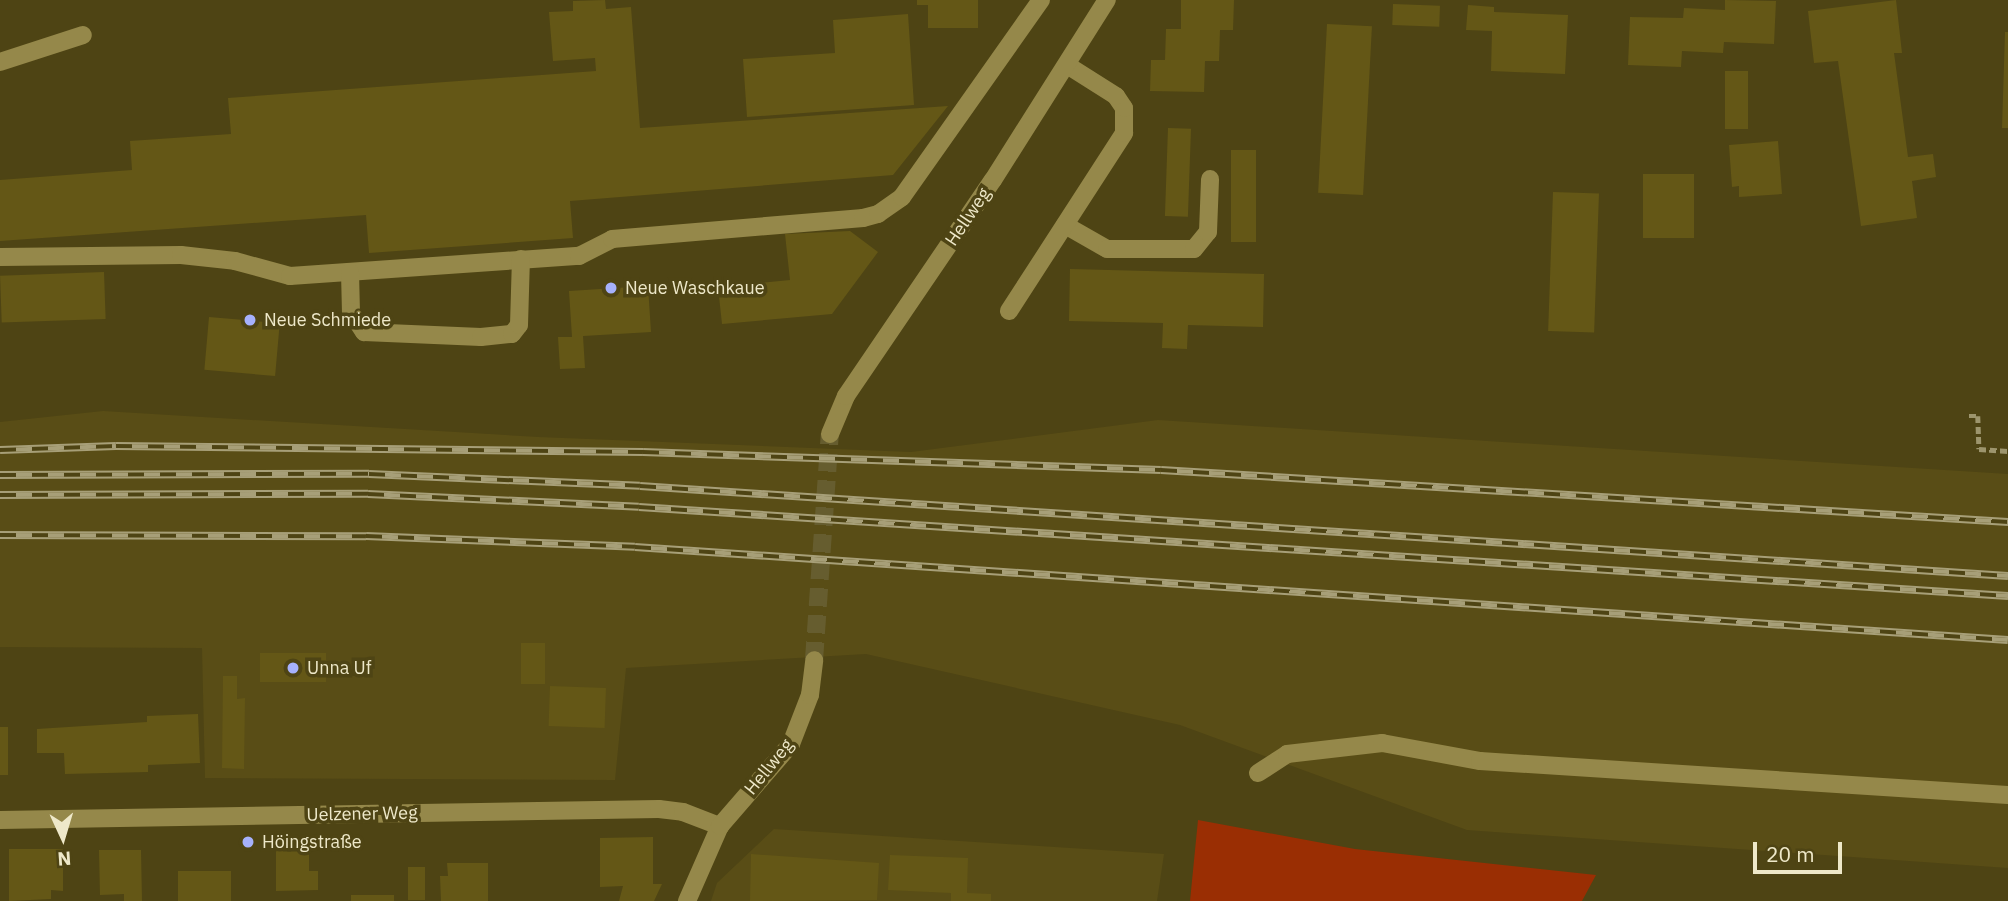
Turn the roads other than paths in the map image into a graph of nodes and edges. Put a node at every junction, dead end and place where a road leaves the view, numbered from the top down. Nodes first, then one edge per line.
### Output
1 (1041, 0) edge
2 (1107, 0) edge
3 (83, 35) dead end
4 (0, 62) edge
5 (1068, 65) junction
6 (1210, 179) dead end
7 (1065, 225) junction
8 (0, 257) edge
9 (521, 259) junction
10 (350, 272) junction
11 (1009, 311) dead end
12 (830, 434) tunnel mouth
13 (814, 660) tunnel mouth
14 (1258, 773) dead end
15 (2008, 795) edge
16 (0, 820) edge
17 (720, 826) junction
18 (687, 901) edge

1 - 9 street
2 - 5 street, Hellweg
3 - 4 street
5 - 7 street
5 - 12 street, Hellweg
6 - 7 street
7 - 11 street
8 - 10 street
9 - 10 street
9 - 10 street
13 - 17 street, Hellweg
14 - 15 street
16 - 17 street, Uelzener Weg
17 - 18 street

